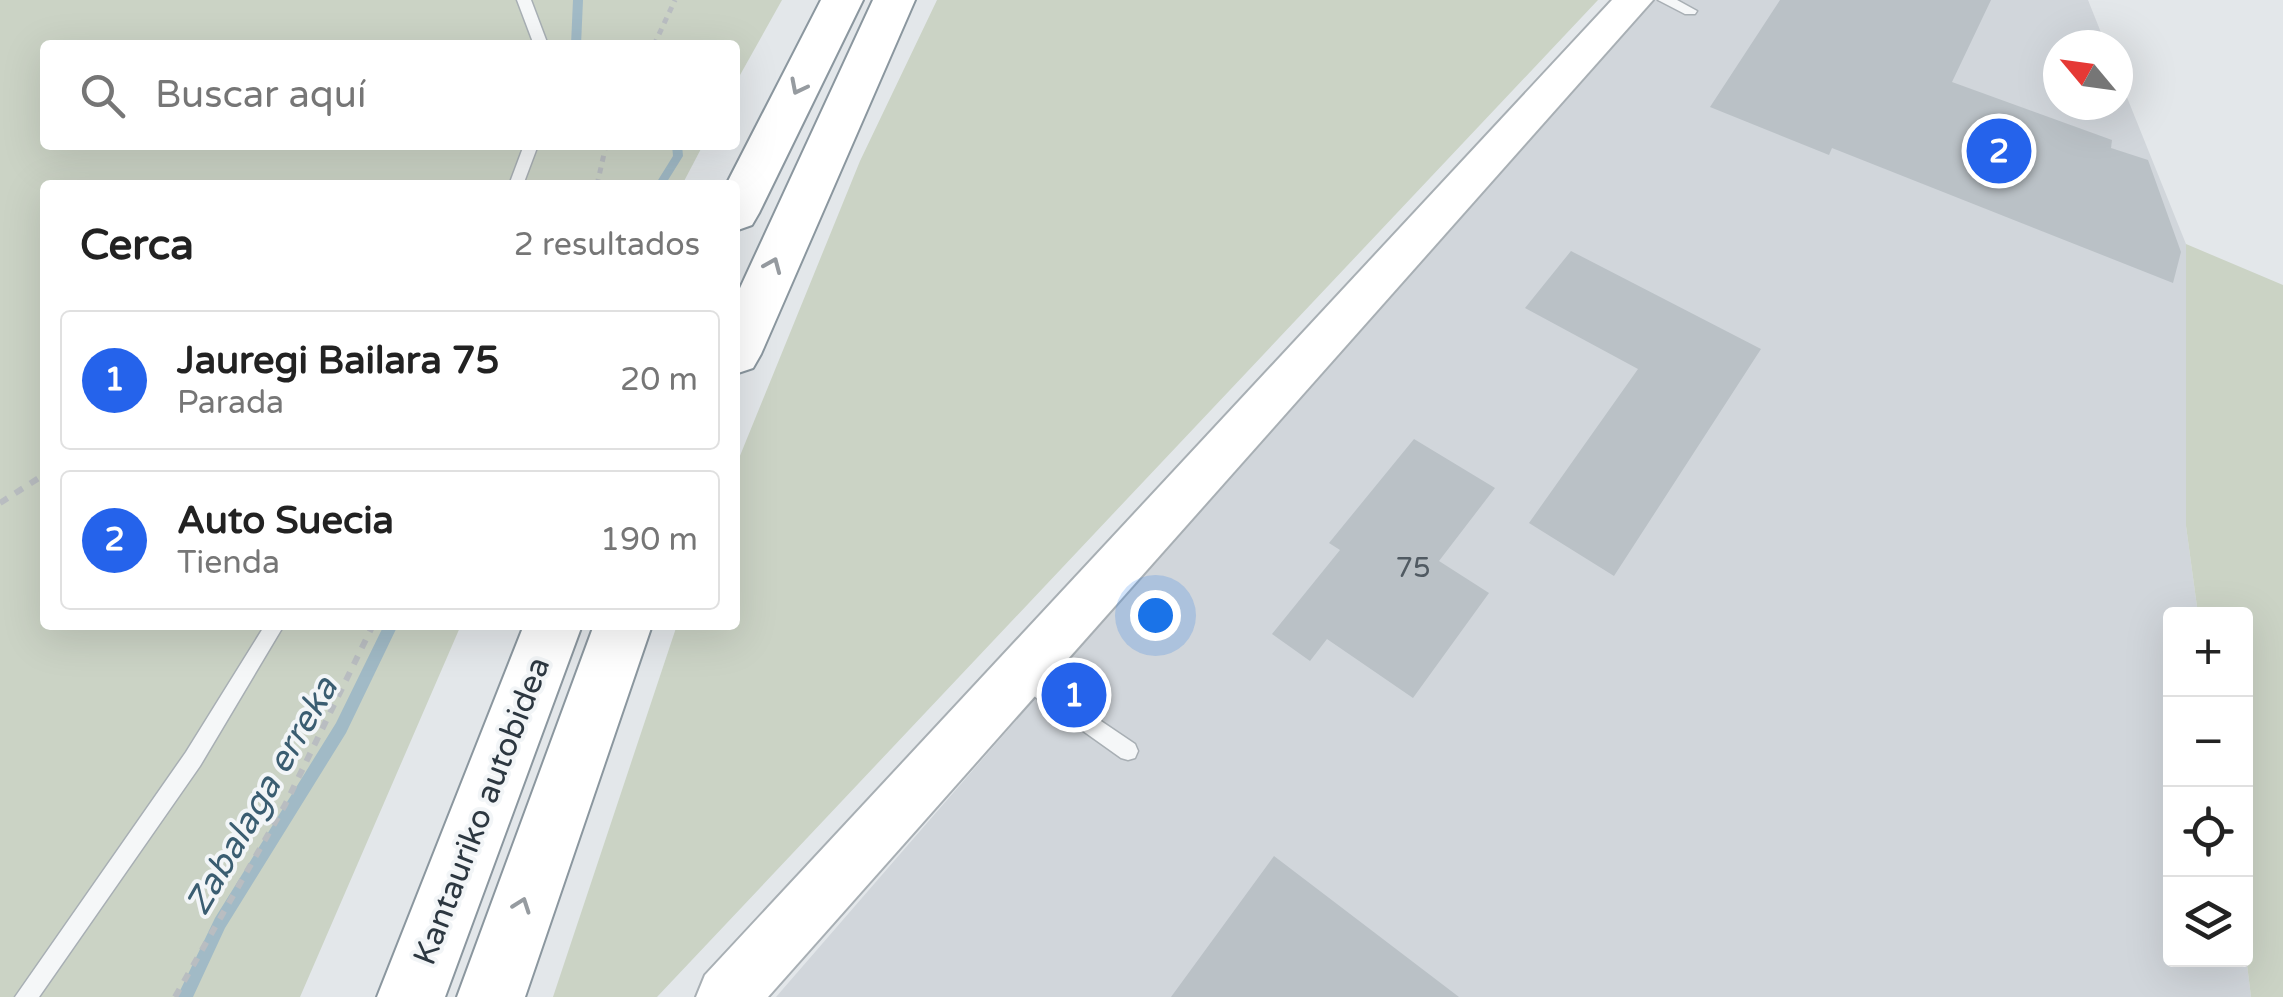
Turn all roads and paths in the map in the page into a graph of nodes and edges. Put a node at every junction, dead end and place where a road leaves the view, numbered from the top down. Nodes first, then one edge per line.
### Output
1 (524, 0) edge
2 (676, 0) edge
3 (842, 0) edge
4 (894, 0) edge
5 (1634, 0) edge
6 (1665, 0) edge
7 (1690, 11) dead end
8 (539, 40) edge
9 (656, 40) edge
10 (529, 150) edge
11 (605, 150) edge
12 (518, 180) edge
13 (598, 180) edge
14 (740, 203) edge
15 (740, 343) edge
16 (40, 477) edge
17 (0, 502) edge
18 (272, 630) edge
19 (372, 630) edge
20 (551, 630) edge
21 (621, 630) edge
22 (1020, 675) junction
23 (1128, 751) dead end
24 (26, 997) edge
25 (175, 997) edge
26 (411, 997) edge
27 (491, 997) edge
28 (727, 997) edge

1 - 8 lane
2 - 9 path
3 -> 14 highway
15 -> 4 highway
5 - 22 main road
6 - 7 lane
10 - 12 lane
11 - 13 path
16 - 17 path
18 - 24 lane
19 - 25 path
20 - 26 highway, Kantauriko autobidea
27 -> 21 highway, Kantauriko autobidea
22 - 23 lane
22 - 28 main road

